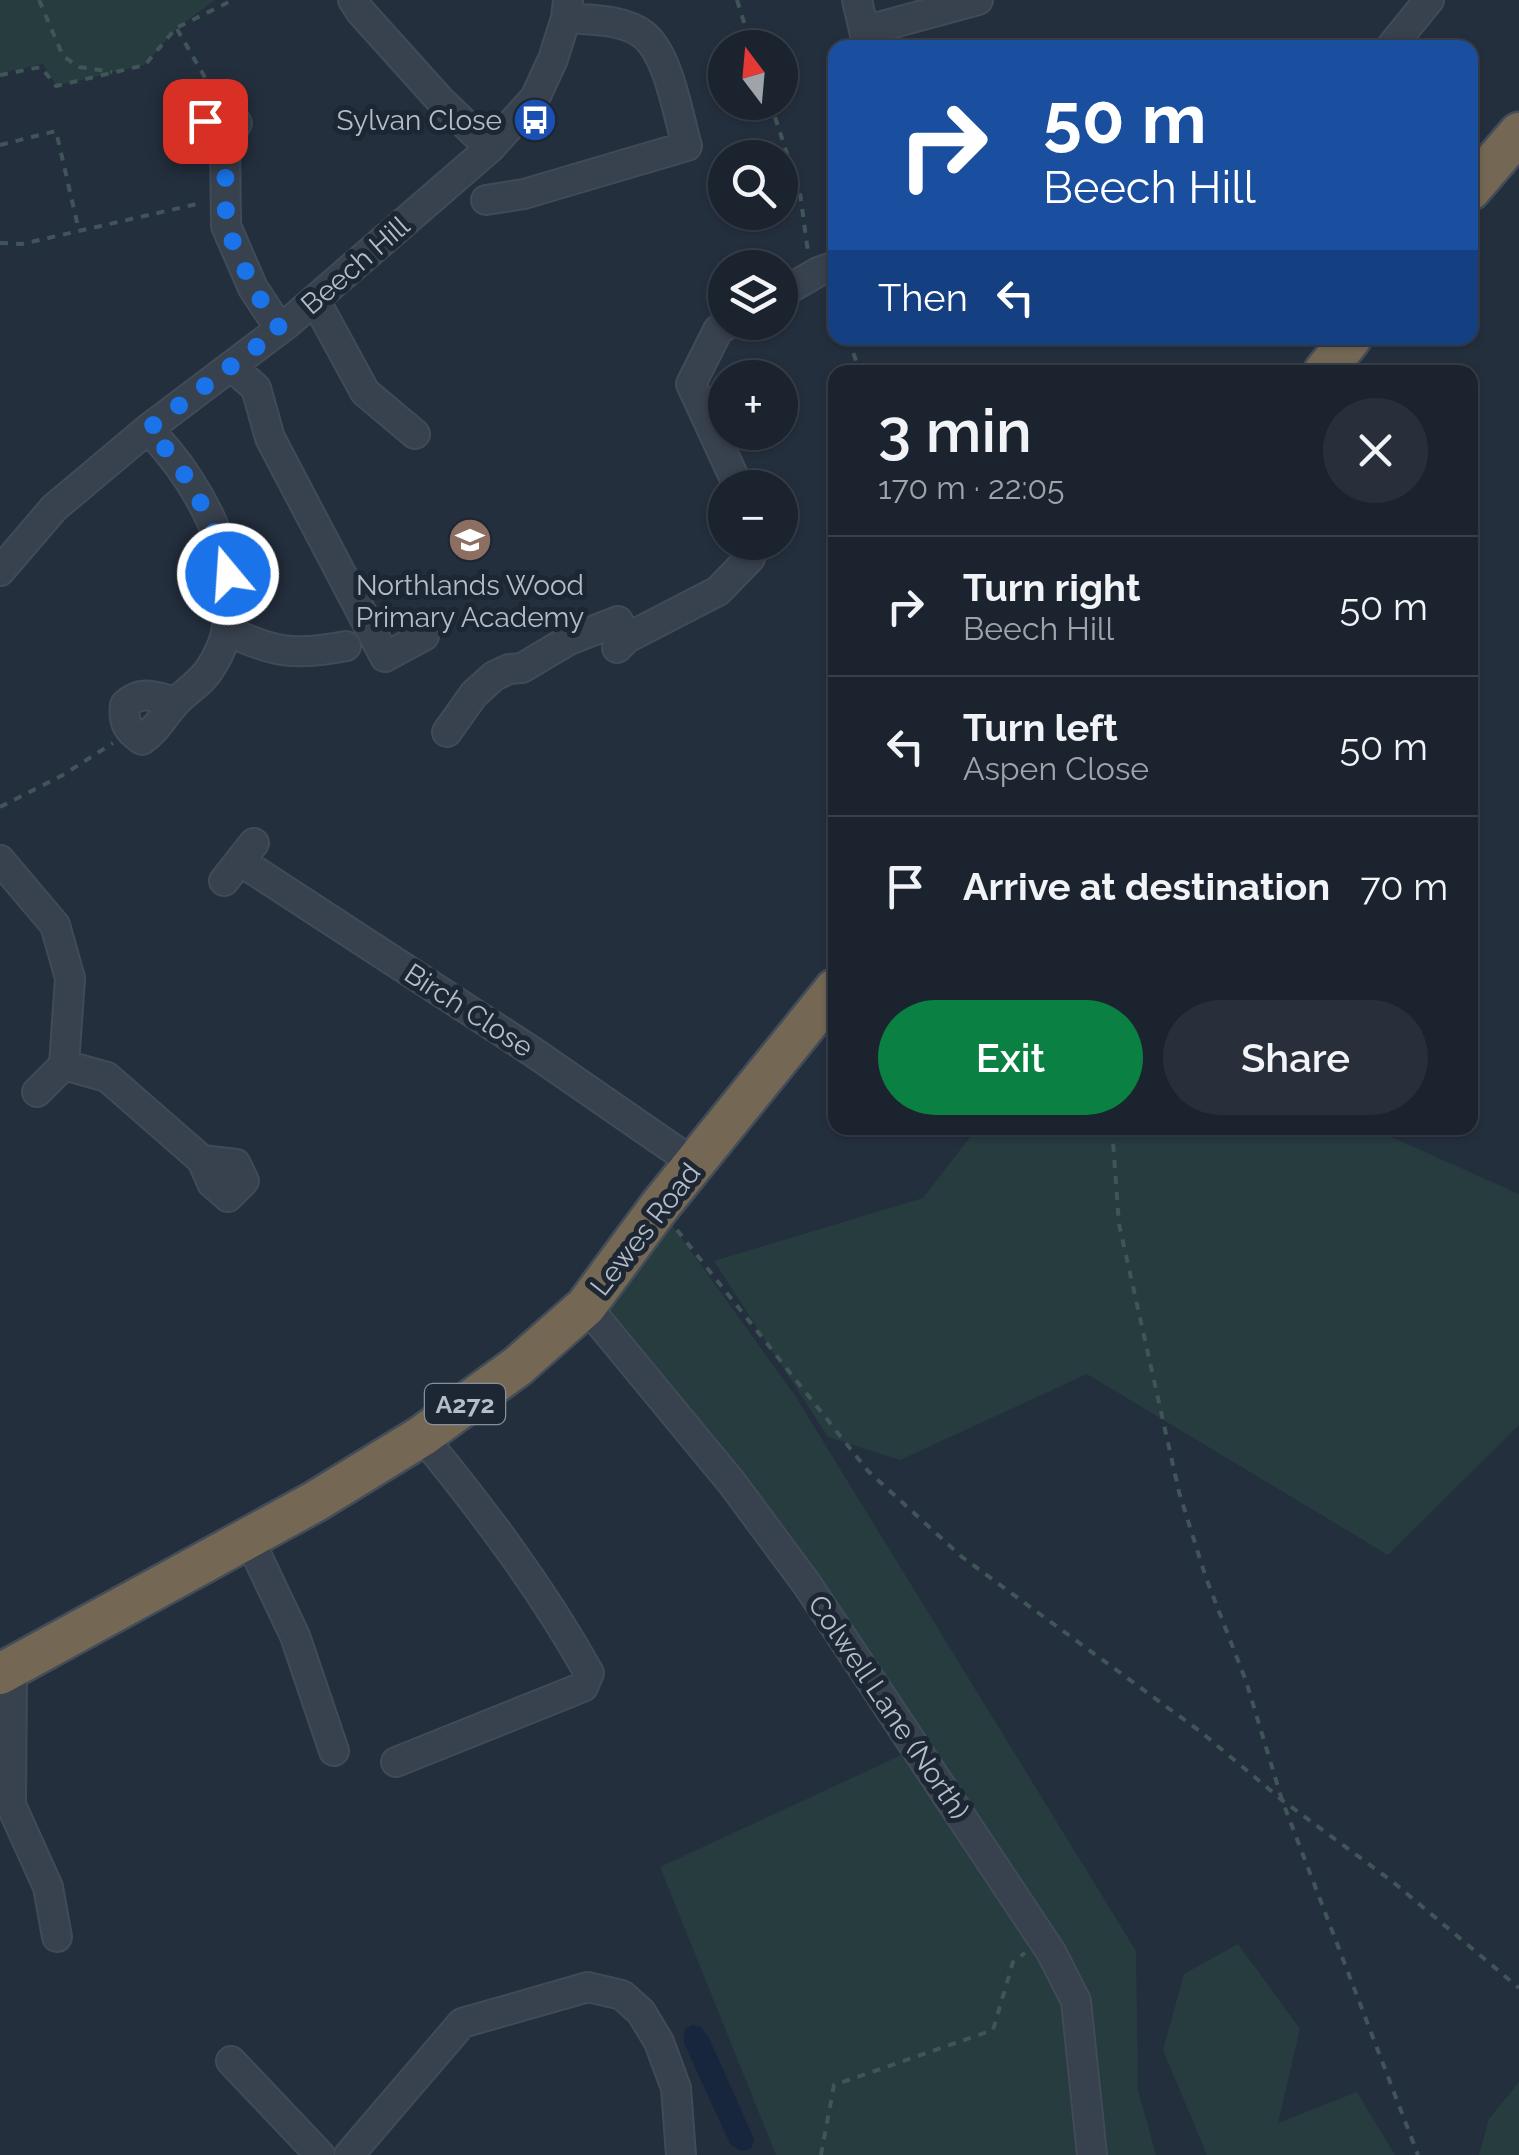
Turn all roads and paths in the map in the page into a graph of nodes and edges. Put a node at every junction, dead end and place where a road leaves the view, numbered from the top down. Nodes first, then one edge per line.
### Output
1 (39, 0) edge
2 (233, 0) edge
3 (353, 0) edge
4 (736, 0) edge
5 (857, 0) edge
6 (978, 0) edge
7 (1429, 0) edge
8 (567, 9) edge
9 (176, 28) junction
10 (746, 30) edge
11 (866, 39) edge
12 (1396, 40) edge
13 (117, 72) junction
14 (0, 75) edge
15 (220, 102) joint
16 (776, 120) edge
17 (1519, 133) edge
18 (0, 145) edge
19 (490, 148) junction
20 (1478, 181) edge
21 (226, 198) junction
22 (486, 200) dead end
23 (79, 231) junction
24 (0, 243) edge
25 (826, 269) edge
26 (798, 284) edge
27 (314, 300) junction
28 (280, 329) junction
29 (713, 340) edge
30 (1345, 345) edge
31 (1330, 365) edge
32 (231, 366) junction
33 (148, 429) junction
34 (414, 434) dead end
35 (731, 470) edge
36 (748, 560) edge
37 (0, 572) edge
38 (226, 630) junction
39 (424, 636) dead end
40 (346, 646) dead end
41 (130, 732) joint
42 (447, 732) dead end
43 (0, 807) edge
44 (0, 860) edge
45 (240, 861) dead end
46 (828, 998) edge
47 (64, 1066) junction
48 (37, 1092) dead end
49 (1113, 1135) edge
50 (202, 1160) dead end
51 (695, 1164) junction
52 (659, 1207) junction
53 (586, 1306) junction
54 (422, 1436) junction
55 (249, 1538) junction
56 (6, 1672) edge
57 (334, 1751) dead end
58 (396, 1762) dead end
59 (1282, 1800) junction
60 (47, 1925) dead end
61 (1044, 1940) junction
62 (1519, 1988) edge
63 (231, 2061) dead end
64 (320, 2155) edge
65 (350, 2155) edge
66 (681, 2155) edge
67 (821, 2155) edge
68 (1092, 2155) edge
69 (1418, 2155) edge

1 - 13 path
2 - 9 path
3 - 19 street
4 - 10 path
5 - 11 street
6 - 11 street
7 - 12 street
8 - 19 street, Beech Hill
8 - 22 street
9 - 13 path
9 - 15 path
13 - 14 path
15 - 21 street
16 - 25 path
17 - 20 highway
18 - 23 path
19 - 27 street, Beech Hill
21 - 23 path
21 - 28 street
23 - 24 path
25 - 26 street
27 - 28 street, Beech Hill
27 - 34 street
28 - 32 street, Beech Hill
29 - 35 street
30 - 31 highway
32 - 33 street, Beech Hill
32 - 39 street
33 - 37 street, Beech Hill
33 - 38 street
36 - 42 street
38 - 40 street
38 - 41 street
41 - 43 path
44 - 47 street
45 - 51 street, Birch Close
46 - 51 highway, Lewes Road / A272
47 - 48 street
47 - 50 street
49 - 59 path
51 - 52 highway, Lewes Road / A272
52 - 53 highway, Lewes Road / A272
52 - 59 path
53 - 54 highway, Lewes Road / A272
53 - 61 street, Colwell Lane (North)
54 - 55 highway, Lewes Road / A272
54 - 58 street
55 - 56 highway, Lewes Road / A272
55 - 57 street
56 - 60 street
59 - 62 path
59 - 69 path
61 - 67 path
61 - 68 street, Colwell Lane (North)
63 - 64 street
65 - 66 street

